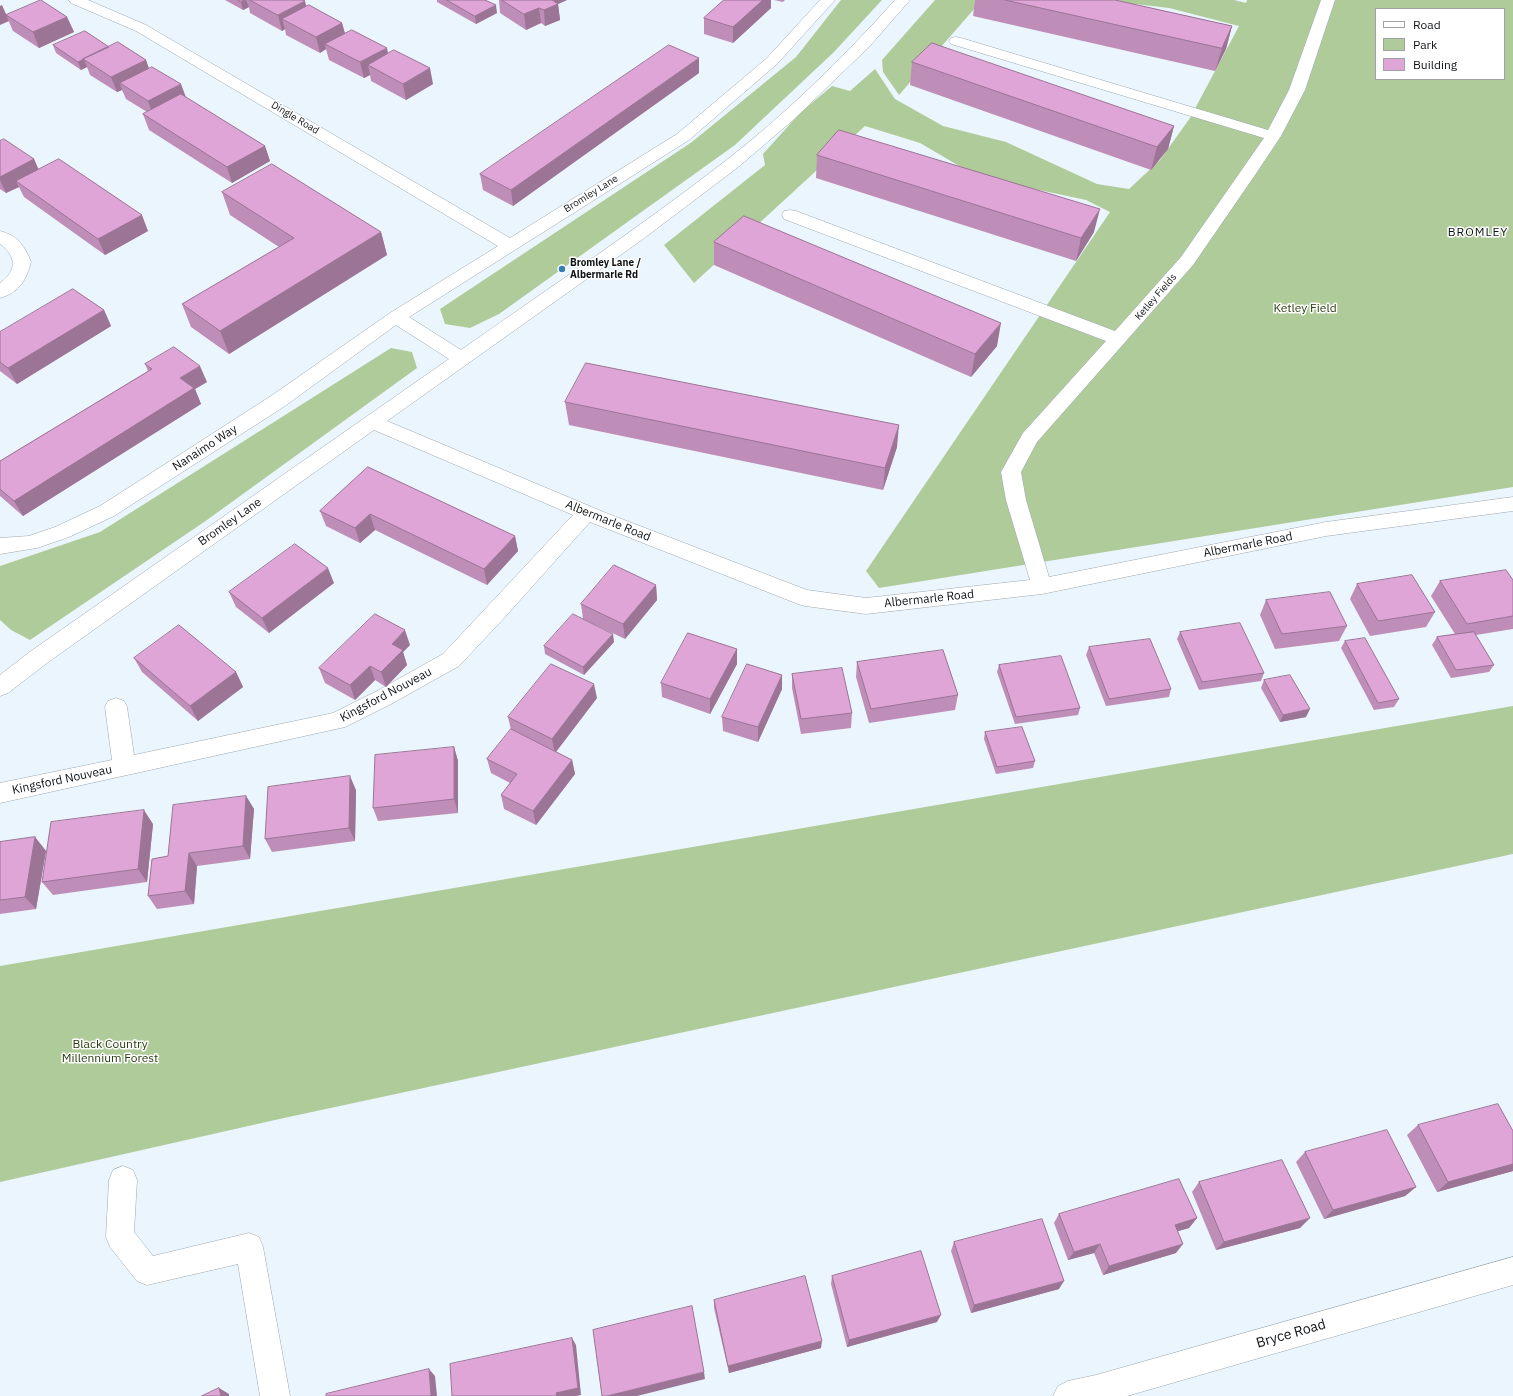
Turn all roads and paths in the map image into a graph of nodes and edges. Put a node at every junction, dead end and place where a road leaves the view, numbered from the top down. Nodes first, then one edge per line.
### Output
1 (76, 0) edge
2 (828, 0) edge
3 (903, 0) edge
4 (1328, 0) edge
5 (956, 41) dead end
6 (1273, 136) junction
7 (790, 215) dead end
8 (0, 236) edge
9 (509, 245) junction
10 (0, 292) edge
11 (396, 317) junction
12 (1119, 339) junction
13 (462, 359) junction
14 (372, 422) junction
15 (1513, 504) edge
16 (587, 513) junction
17 (0, 546) edge
18 (1042, 586) junction
19 (0, 688) edge
20 (116, 707) dead end
21 (124, 767) junction
22 (0, 793) edge
23 (123, 1180) dead end
24 (1513, 1271) edge
25 (275, 1396) edge
26 (1068, 1396) edge

1 - 9 street, Dingle Road
2 - 9 street, Bromley Lane
3 - 13 street, Bromley Lane
4 - 6 street, Ketley Fields
5 - 6 street
6 - 12 street, Ketley Fields
7 - 12 street
8 - 10 street
9 - 11 street, Bromley Lane
11 - 13 street
11 - 17 street, Nanaimo Way
12 - 18 street, Ketley Fields
13 - 14 street, Bromley Lane
14 - 16 street, Albermarle Road
14 - 19 street, Bromley Lane
15 - 18 street, Albermarle Road
16 - 18 street, Albermarle Road
16 - 21 street, Kingsford Nouveau
20 - 21 street, Kingsford Nouveau
21 - 22 street, Kingsford Nouveau
23 - 25 street
24 - 26 street, Bryce Road

